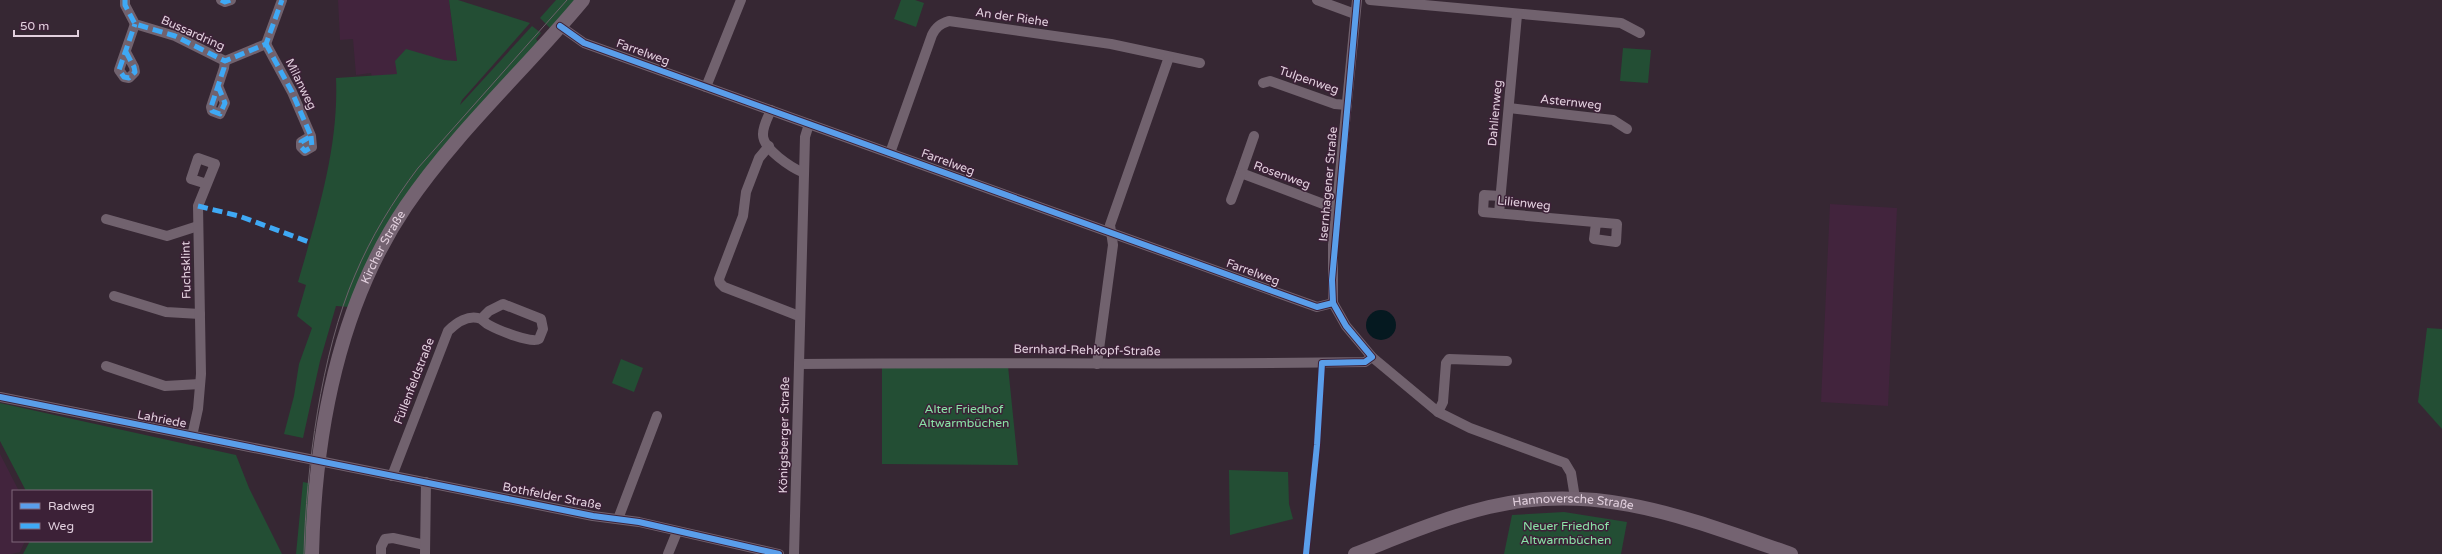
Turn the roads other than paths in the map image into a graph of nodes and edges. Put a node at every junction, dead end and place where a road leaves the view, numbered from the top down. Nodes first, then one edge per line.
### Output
1 (125, 0) edge
2 (221, 0) edge
3 (231, 0) edge
4 (282, 0) edge
5 (583, 0) edge
6 (741, 0) edge
7 (1317, 0) edge
8 (1357, 0) edge
9 (1370, 0) edge
10 (1356, 14) junction
11 (1517, 15) junction
12 (135, 24) junction
13 (560, 26) junction
14 (1640, 33) dead end
15 (266, 44) junction
16 (126, 52) dead end
17 (1170, 57) junction
18 (225, 61) junction
19 (1200, 63) dead end
20 (1263, 83) dead end
21 (218, 86) dead end
22 (706, 87) junction
23 (1347, 105) junction
24 (1508, 108) junction
25 (771, 110) junction
26 (809, 124) junction
27 (1628, 129) dead end
28 (311, 136) dead end
29 (1254, 136) dead end
30 (769, 146) junction
31 (890, 153) junction
32 (804, 173) junction
33 (1240, 173) junction
34 (207, 184) dead end
35 (1500, 196) junction
36 (1231, 200) dead end
37 (1337, 207) junction
38 (1499, 213) junction
39 (106, 218) dead end
40 (1596, 223) dead end
41 (198, 226) junction
42 (1111, 233) junction
43 (114, 296) dead end
44 (1333, 303) junction
45 (200, 314) junction
46 (799, 316) junction
47 (481, 319) junction
48 (1372, 357) junction
49 (1507, 361) dead end
50 (799, 364) junction
51 (1097, 364) junction
52 (106, 366) dead end
53 (200, 384) junction
54 (0, 397) edge
55 (1438, 412) junction
56 (657, 416) dead end
57 (192, 436) junction
58 (320, 462) junction
59 (392, 476) junction
60 (426, 482) junction
61 (1575, 498) junction
62 (618, 519) junction
63 (676, 532) junction
64 (425, 550) edge
65 (312, 554) edge
66 (381, 554) edge
67 (668, 554) edge
68 (779, 554) edge
69 (794, 554) edge
70 (1355, 554) edge
71 (1792, 554) edge

1 - 12 street
2 - 3 street
4 - 15 street
5 - 13 main road, Kircher Straße
6 - 22 street
7 - 10 street
8 - 10 street, Isernhagener Straße
9 - 11 street
10 - 23 street, Isernhagener Straße
11 - 14 street
11 - 24 street, Dahlienweg
12 - 16 street
12 - 18 street, Bussardring
13 - 22 street, Farrelweg
13 - 58 main road, Kircher Straße
15 - 18 street, Bussardring
15 - 28 street, Milanweg
17 - 19 street, An der Riehe
17 - 31 street, An der Riehe
17 - 42 street
18 - 21 street
20 - 23 street, Tulpenweg
22 - 25 street, Farrelweg
23 - 37 street, Isernhagener Straße
24 - 27 street, Asternweg
24 - 35 street, Dahlienweg
25 - 26 street, Farrelweg
25 - 30 street
26 - 31 street, Farrelweg
26 - 32 street, Königsberger Straße
29 - 33 street, Rosenweg
30 - 32 street
30 - 46 street
31 - 42 street, Farrelweg
32 - 46 street, Königsberger Straße
33 - 36 street, Rosenweg
33 - 37 street, Rosenweg
34 - 41 street, Fuchsklint
35 - 38 street, Dahlienweg
35 - 38 street, Lilienweg
37 - 44 street, Isernhagener Straße
38 - 40 street, Lilienweg
39 - 41 street, Fuchsklint
41 - 45 street, Fuchsklint
42 - 44 street, Farrelweg
42 - 51 street
43 - 45 street, Fuchsklint
44 - 48 street, Isernhagener Straße
45 - 53 street, Fuchsklint
46 - 50 street, Königsberger Straße
47 - 47 street
47 - 59 street, Füllenfeldstraße
48 - 51 street, Bernhard-Rehkopf-Straße
48 - 55 street, Isernhagener Straße
49 - 55 street
50 - 51 street, Bernhard-Rehkopf-Straße
50 - 69 street, Königsberger Straße
52 - 53 street
53 - 57 street, Fuchsklint
54 - 57 street, Lahriede
55 - 61 street, Isernhagener Straße
56 - 62 street
57 - 58 street, Lahriede
58 - 59 street, Bothfelder Straße
58 - 65 main road, Kircher Straße
59 - 60 street, Bothfelder Straße
60 - 62 street, Bothfelder Straße
60 - 64 street
61 - 70 main road, Hannoversche Straße
61 - 71 main road, Hannoversche Straße
62 - 63 street, Bothfelder Straße
63 - 67 street
63 - 68 street, Bothfelder Straße
64 - 66 street

